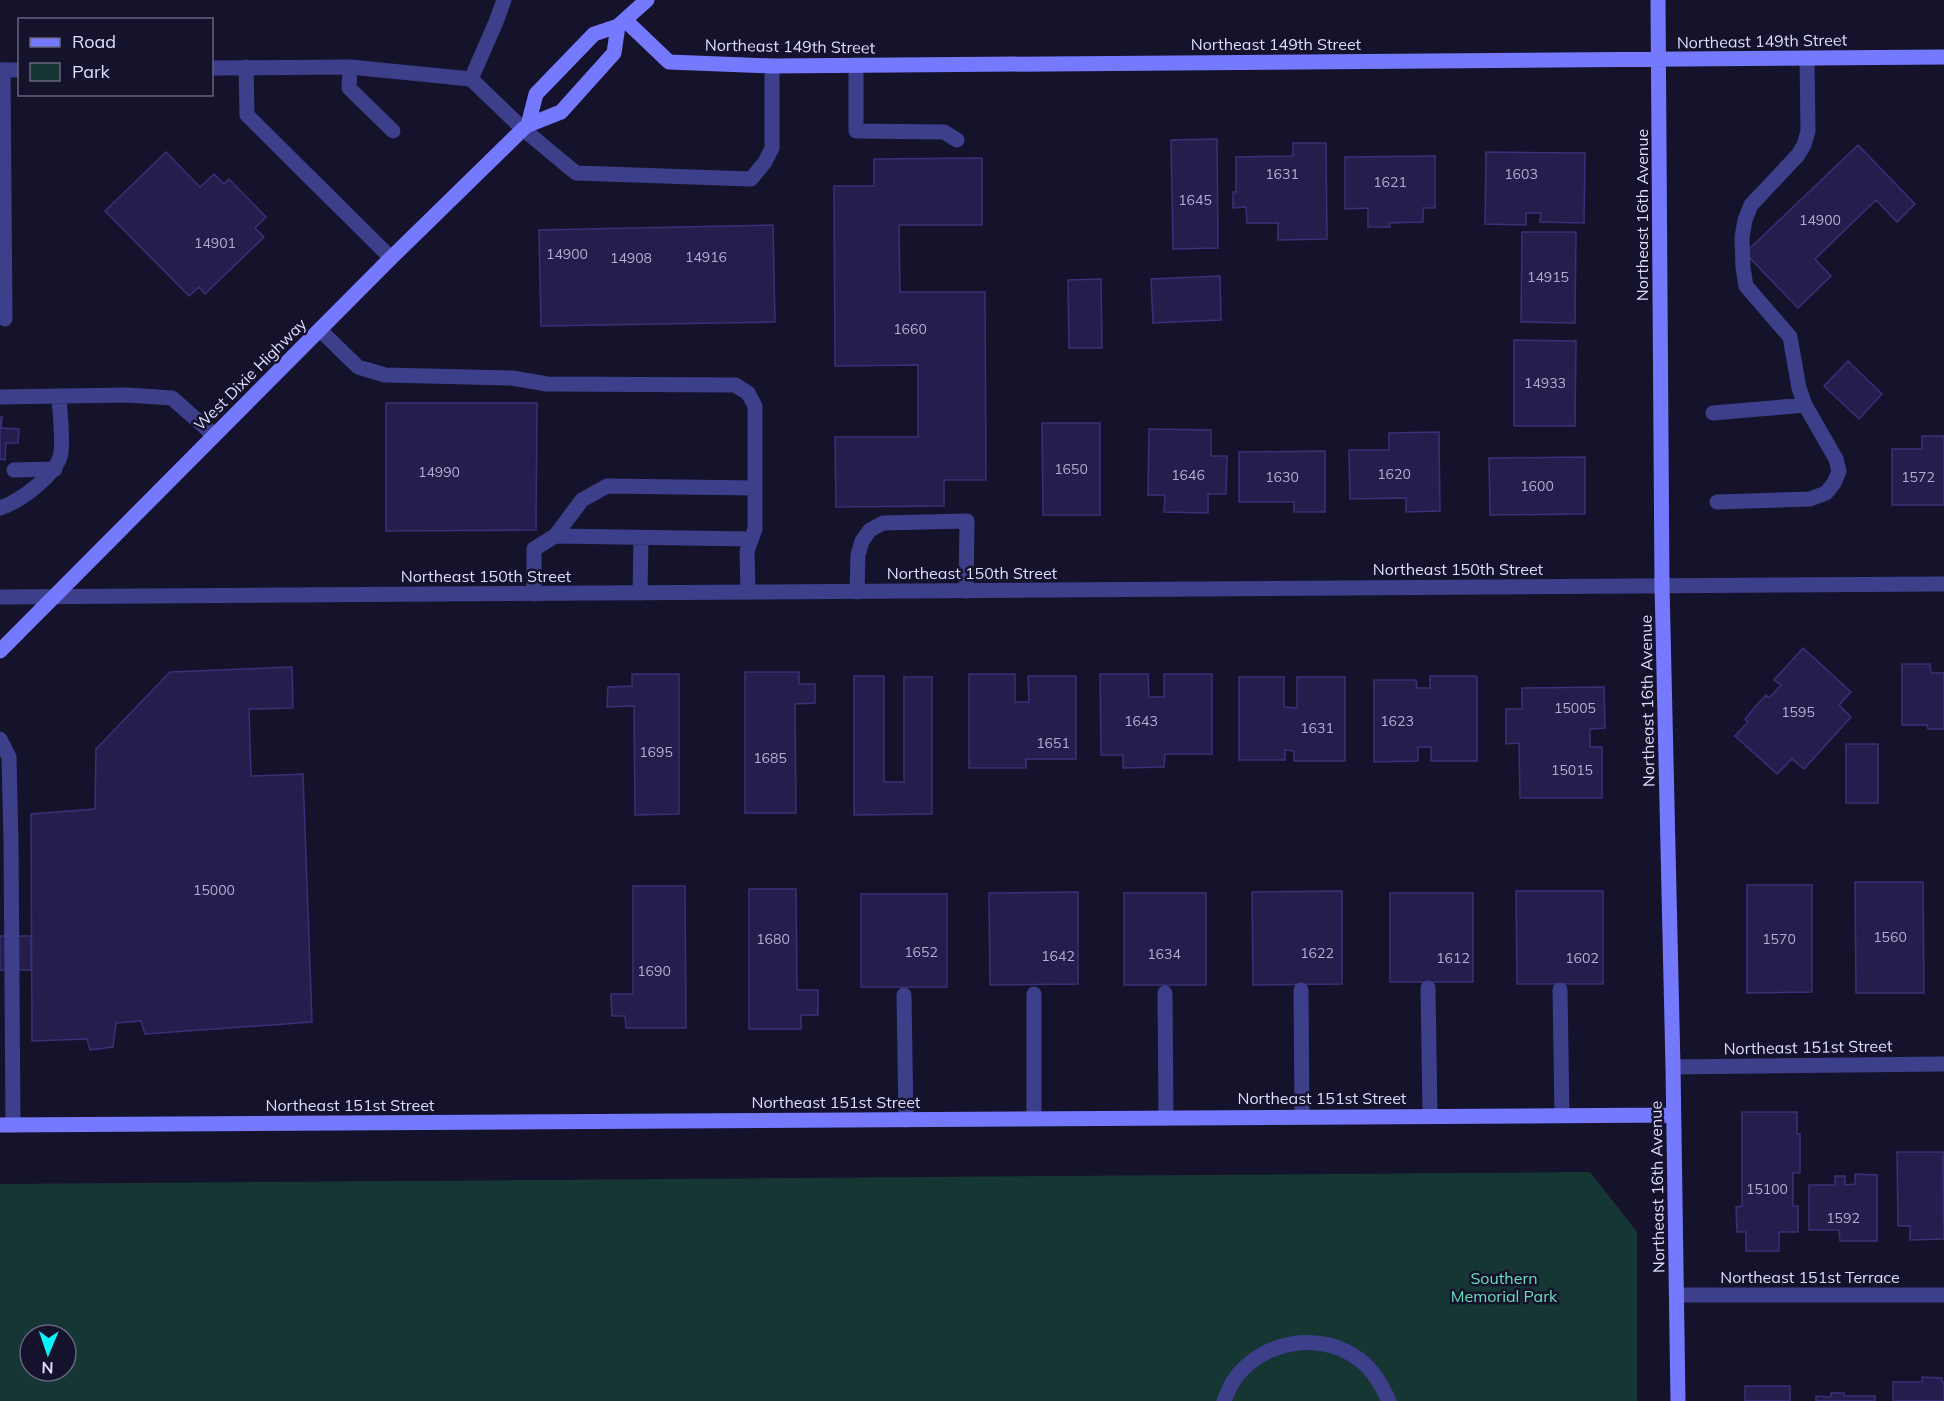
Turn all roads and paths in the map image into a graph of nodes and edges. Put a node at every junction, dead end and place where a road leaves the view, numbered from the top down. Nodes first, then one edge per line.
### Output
1 (504, 0) edge
2 (647, 0) edge
3 (1658, 0) edge
4 (622, 23) junction
5 (1944, 57) edge
6 (1807, 58) junction
7 (1659, 59) junction
8 (856, 65) junction
9 (772, 66) junction
10 (246, 67) junction
11 (350, 67) junction
12 (213, 68) edge
13 (2, 70) edge
14 (18, 70) edge
15 (471, 79) junction
16 (526, 127) junction
17 (393, 131) dead end
18 (957, 140) dead end
19 (391, 258) junction
20 (5, 319) dead end
21 (320, 330) junction
22 (0, 397) edge
23 (59, 397) junction
24 (1805, 405) junction
25 (1713, 413) dead end
26 (214, 435) junction
27 (55, 469) junction
28 (14, 470) dead end
29 (754, 488) junction
30 (1717, 502) dead end
31 (0, 508) edge
32 (555, 536) junction
33 (641, 538) junction
34 (751, 538) junction
35 (1944, 584) edge
36 (1662, 585) junction
37 (966, 591) junction
38 (748, 592) junction
39 (857, 592) junction
40 (640, 593) junction
41 (534, 594) junction
42 (0, 597) edge
43 (54, 597) junction
44 (0, 651) edge
45 (0, 739) edge
46 (6, 842) edge
47 (1428, 988) dead end
48 (1301, 990) dead end
49 (1560, 990) dead end
50 (1165, 993) dead end
51 (1034, 994) dead end
52 (904, 995) dead end
53 (6, 1011) edge
54 (1944, 1064) edge
55 (1673, 1067) junction
56 (1672, 1114) junction
57 (1562, 1115) junction
58 (1302, 1116) junction
59 (1430, 1116) junction
60 (1034, 1118) junction
61 (1166, 1118) junction
62 (906, 1120) junction
63 (7, 1125) edge
64 (1677, 1295) junction
65 (1944, 1295) edge
66 (1224, 1401) edge
67 (1389, 1401) edge
68 (1678, 1401) edge

1 - 15 street
2 - 4 street
3 - 7 street, Northeast 16th Avenue
4 - 9 street, Northeast 149th Street
4 - 16 street
4 - 16 street, West Dixie Highway
5 - 6 street, Northeast 149th Street
6 - 7 street, Northeast 149th Street
6 - 24 street
7 - 8 street, Northeast 149th Street
7 - 36 street, Northeast 16th Avenue
8 - 9 street, Northeast 149th Street
8 - 18 street
9 - 16 street
10 - 11 street
10 - 12 street
10 - 19 street
11 - 15 street
11 - 17 street
13 - 14 street
13 - 20 street
15 - 16 street
16 - 19 street, West Dixie Highway
19 - 21 street, West Dixie Highway
21 - 26 street, West Dixie Highway
21 - 29 street
22 - 23 street
23 - 26 street
23 - 27 street
24 - 25 street
24 - 30 street
26 - 43 street, West Dixie Highway
27 - 28 street
27 - 31 street
29 - 32 street
29 - 34 street
32 - 33 street
32 - 41 street
33 - 34 street
33 - 40 street
34 - 38 street
35 - 36 street, Northeast 150th Street
36 - 37 street, Northeast 150th Street
36 - 55 street, Northeast 16th Avenue
37 - 39 street, Northeast 150th Street
37 - 39 street
38 - 39 street, Northeast 150th Street
38 - 40 street, Northeast 150th Street
40 - 41 street, Northeast 150th Street
41 - 43 street, Northeast 150th Street
42 - 43 street, Northeast 150th Street
43 - 44 street, West Dixie Highway
45 - 46 street
46 - 53 street
47 - 59 street
48 - 58 street
49 - 57 street
50 - 61 street
51 - 60 street
52 - 62 street
53 - 63 street
54 - 55 street, Northeast 151st Street
55 - 56 street, Northeast 16th Avenue
56 - 57 street, Northeast 151st Street
56 - 64 street, Northeast 16th Avenue
57 - 59 street, Northeast 151st Street
58 - 59 street, Northeast 151st Street
58 - 61 street, Northeast 151st Street
60 - 61 street, Northeast 151st Street
60 - 62 street, Northeast 151st Street
62 - 63 street, Northeast 151st Street
64 - 65 street, Northeast 151st Terrace
64 - 68 street, Northeast 16th Avenue
66 - 67 street

